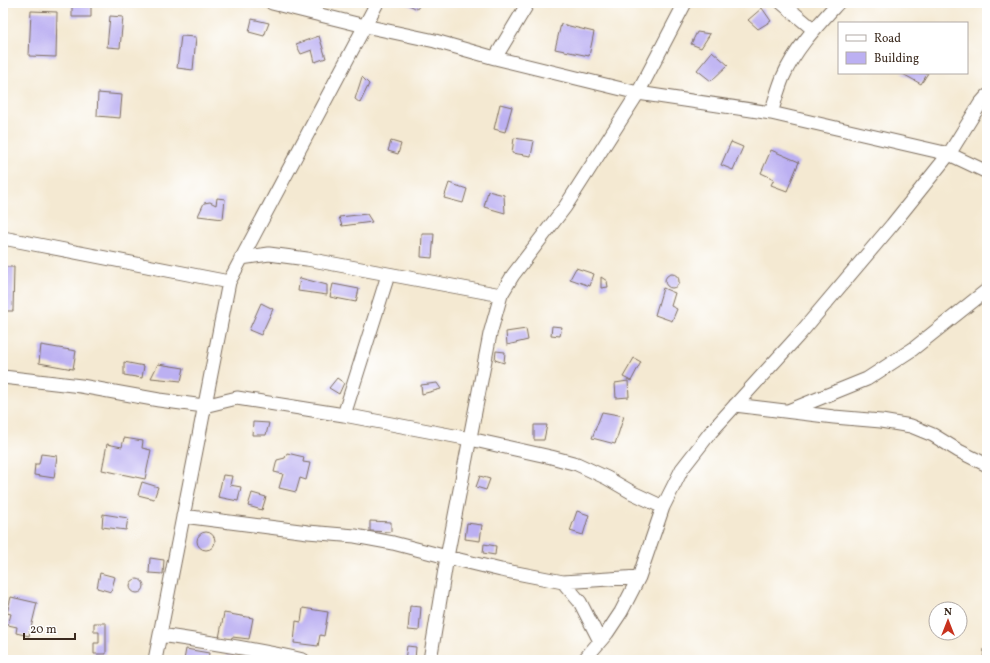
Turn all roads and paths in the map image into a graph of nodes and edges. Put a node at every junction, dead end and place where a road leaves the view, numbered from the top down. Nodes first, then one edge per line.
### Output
1 (272, 3) edge
2 (377, 3) edge
3 (528, 3) edge
4 (685, 3) edge
5 (782, 3) edge
6 (838, 3) edge
7 (365, 26) junction
8 (814, 30) junction
9 (495, 58) junction
10 (638, 93) junction
11 (987, 96) edge
12 (771, 113) junction
13 (949, 154) junction
14 (987, 172) edge
15 (3, 238) edge
16 (241, 258) junction
17 (388, 275) junction
18 (228, 282) junction
19 (987, 290) edge
20 (501, 295) junction
21 (3, 377) edge
22 (735, 405) junction
23 (204, 406) junction
24 (786, 412) junction
25 (344, 415) junction
26 (470, 439) junction
27 (987, 464) edge
28 (663, 507) junction
29 (184, 516) junction
30 (447, 557) junction
31 (640, 577) junction
32 (563, 582) junction
33 (160, 635) junction
34 (600, 641) junction
35 (155, 660) edge
36 (304, 660) edge
37 (430, 660) edge
38 (584, 660) edge

1 - 7 street
2 - 7 street
3 - 9 street
4 - 10 street
5 - 8 street
6 - 8 street
7 - 9 street
7 - 16 street
8 - 12 street
9 - 10 street
10 - 12 street
10 - 20 street
11 - 13 street
12 - 13 street
13 - 14 street
13 - 22 street
15 - 18 street
16 - 17 street
16 - 18 street
17 - 20 street
17 - 25 street
18 - 23 street
19 - 24 street
20 - 26 street
21 - 23 street
22 - 24 street
22 - 28 street
23 - 25 street
23 - 29 street
24 - 27 street
25 - 26 street
26 - 28 street
26 - 30 street
28 - 31 street
29 - 30 street
29 - 33 street
30 - 32 street
30 - 37 street
31 - 32 street
31 - 34 street
32 - 34 street
33 - 35 street
33 - 36 street
34 - 38 street

